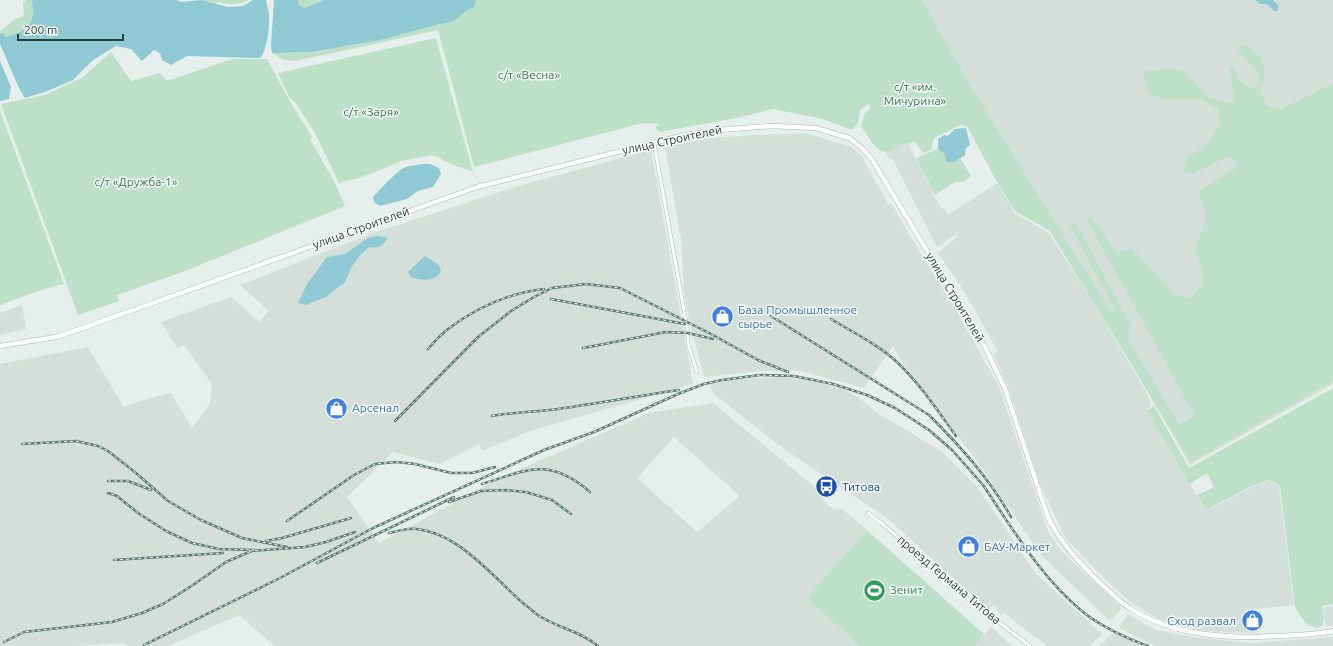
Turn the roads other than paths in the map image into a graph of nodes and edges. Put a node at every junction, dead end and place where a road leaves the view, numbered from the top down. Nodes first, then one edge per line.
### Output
1 (654, 143) junction
2 (0, 346) edge
3 (697, 372) dead end
4 (868, 513) dead end
5 (1333, 631) edge
6 (1030, 646) edge

1 - 2 main road, улица Строителей
1 - 3 street
1 - 5 main road, улица Строителей
4 - 6 street, проезд Германа Титова

